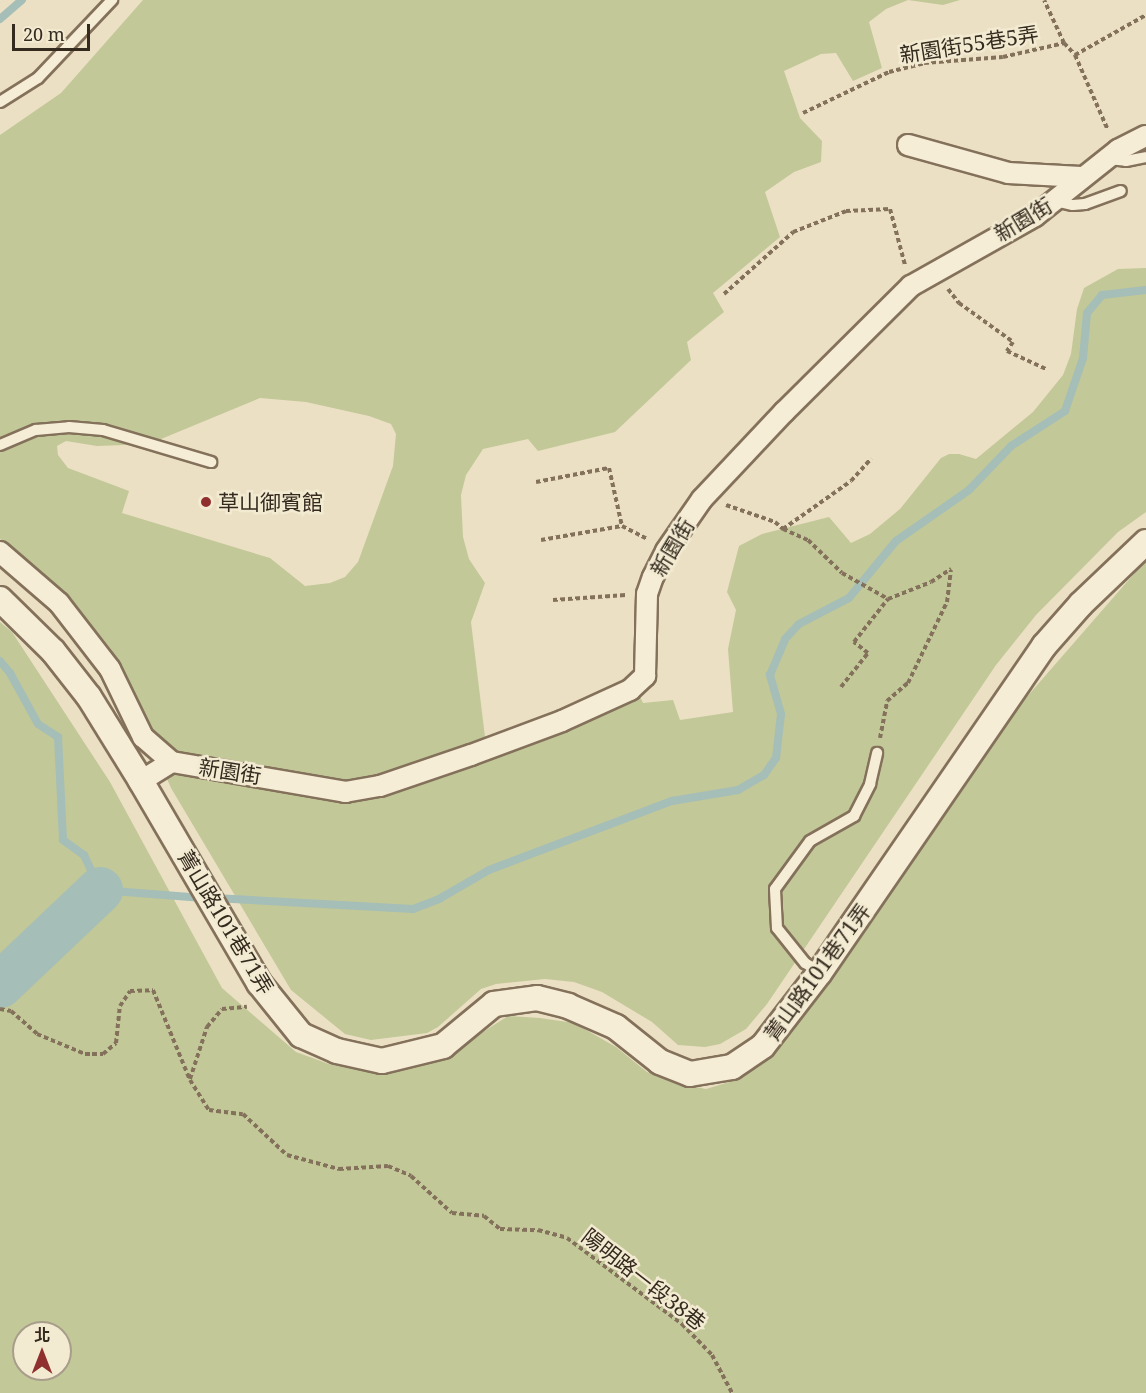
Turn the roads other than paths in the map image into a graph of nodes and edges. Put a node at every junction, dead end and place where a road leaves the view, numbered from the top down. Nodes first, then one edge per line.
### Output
1 (112, 0) edge
2 (0, 102) edge
3 (1146, 136) edge
4 (908, 145) dead end
5 (1112, 154) junction
6 (1146, 157) edge
7 (1081, 177) junction
8 (1121, 191) dead end
9 (1055, 201) junction
10 (0, 445) edge
11 (211, 462) dead end
12 (1146, 542) edge
13 (0, 552) edge
14 (0, 598) edge
15 (877, 753) road end
16 (172, 762) junction
17 (141, 781) junction
18 (820, 972) junction

1 - 2 lane
3 - 5 street, 新園街
4 - 7 street
5 - 6 lane
5 - 7 street, 新園街
7 - 9 street, 新園街
8 - 9 lane
9 - 16 street, 新園街
10 - 11 lane
12 - 18 street, 菁山路101巷71弄
13 - 16 street, 新園街
14 - 17 street
15 - 18 lane
16 - 17 street, 新園街
17 - 18 street, 菁山路101巷71弄

